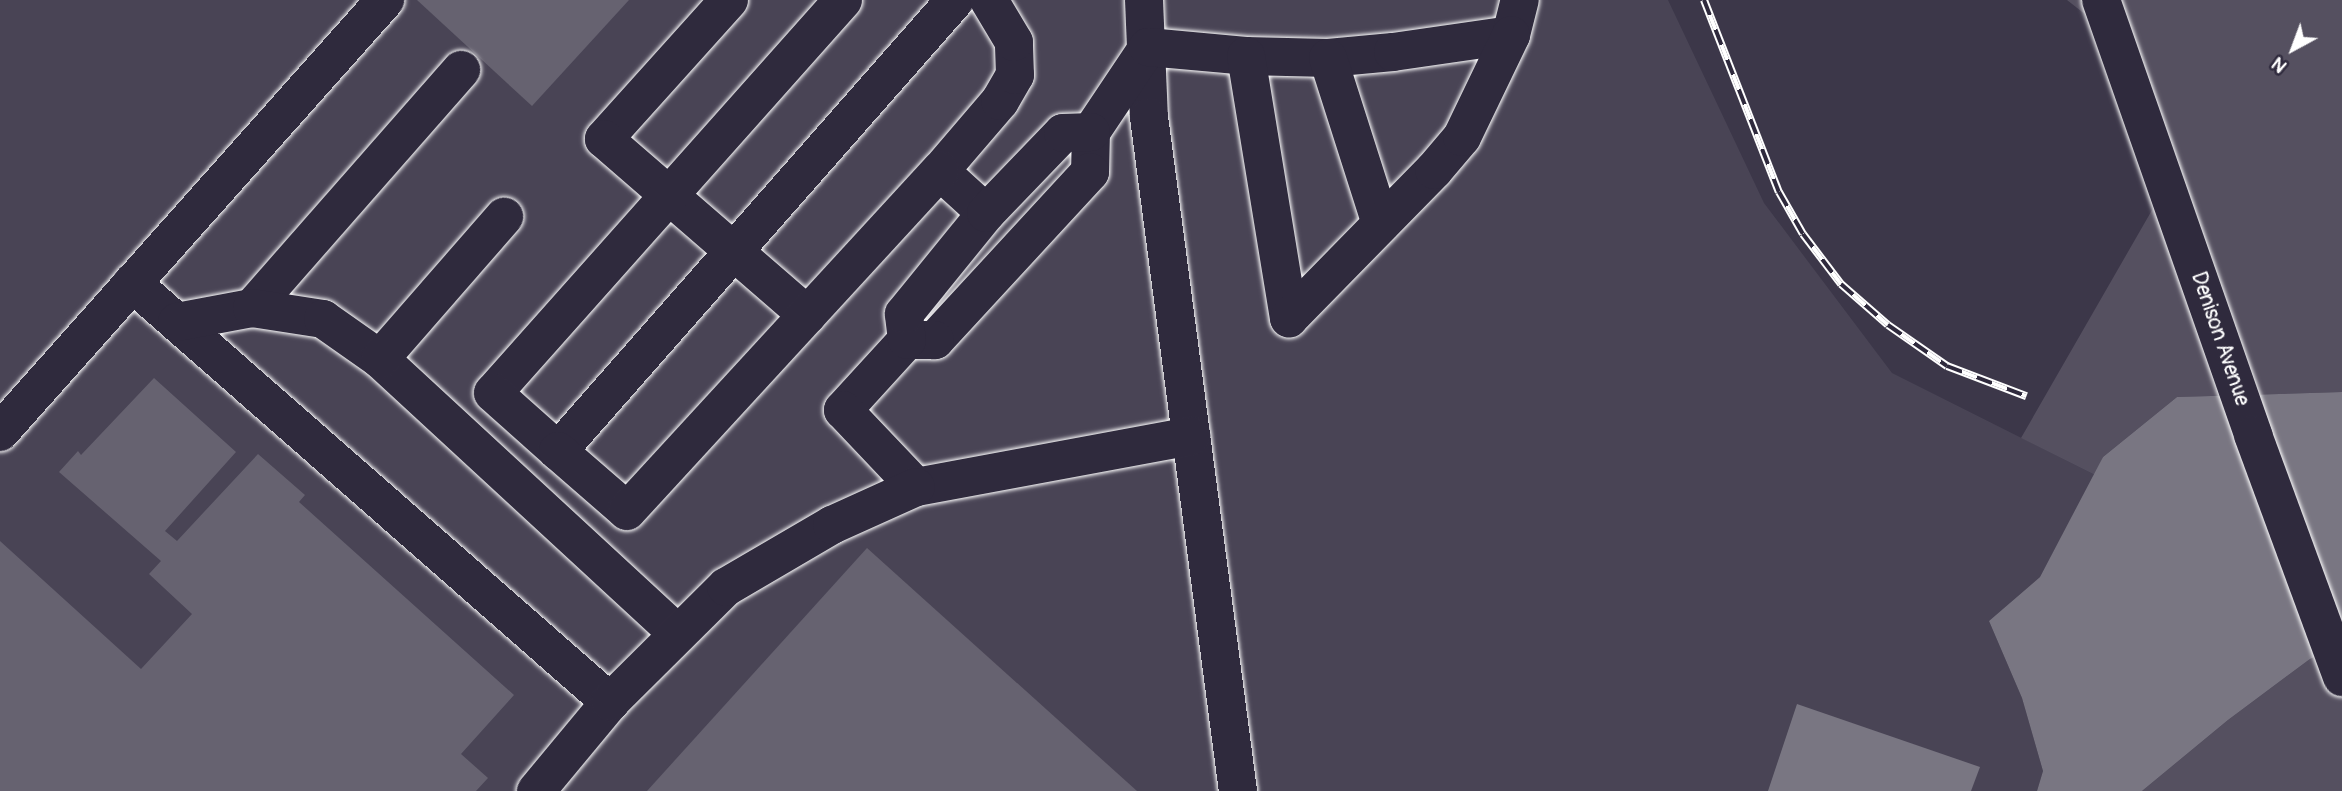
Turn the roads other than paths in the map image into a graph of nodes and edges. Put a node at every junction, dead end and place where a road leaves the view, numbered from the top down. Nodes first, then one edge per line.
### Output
1 (385, 0) edge
2 (729, 0) edge
3 (843, 0) edge
4 (955, 0) edge
5 (989, 0) edge
6 (1144, 0) edge
7 (2101, 0) edge
8 (1516, 18) edge
9 (1148, 47) junction
10 (1246, 56) junction
11 (1328, 58) junction
12 (461, 70) dead end
13 (1091, 132) junction
14 (940, 171) junction
15 (667, 196) junction
16 (986, 213) junction
17 (504, 217) dead end
18 (1381, 224) junction
19 (732, 252) junction
20 (132, 283) junction
21 (251, 308) junction
22 (807, 315) junction
23 (177, 322) junction
24 (907, 340) junction
25 (380, 359) junction
26 (0, 432) edge
27 (1191, 436) junction
28 (558, 452) junction
29 (916, 487) junction
30 (678, 634) junction
31 (2342, 677) edge
32 (610, 702) junction
33 (536, 791) edge
34 (1238, 791) edge

1 - 20 main road
2 - 15 main road
3 - 15 main road
4 - 19 main road
5 - 14 main road
6 - 9 main road
7 - 31 main road, Denison Avenue
8 - 11 main road
8 - 18 main road
9 - 10 main road
9 - 13 main road
9 - 27 main road
10 - 11 main road
10 - 18 main road
11 - 18 main road
12 - 21 main road
13 - 16 main road
13 - 24 main road
14 - 16 main road
14 - 22 main road
15 - 19 main road
15 - 28 main road
16 - 24 main road
17 - 25 main road
19 - 22 main road
19 - 28 main road
20 - 23 main road
20 - 26 main road
21 - 23 main road
21 - 25 main road
22 - 28 main road
23 - 32 main road
24 - 29 main road
25 - 30 main road
27 - 29 main road
27 - 34 main road
29 - 30 main road
30 - 32 main road
32 - 33 main road

